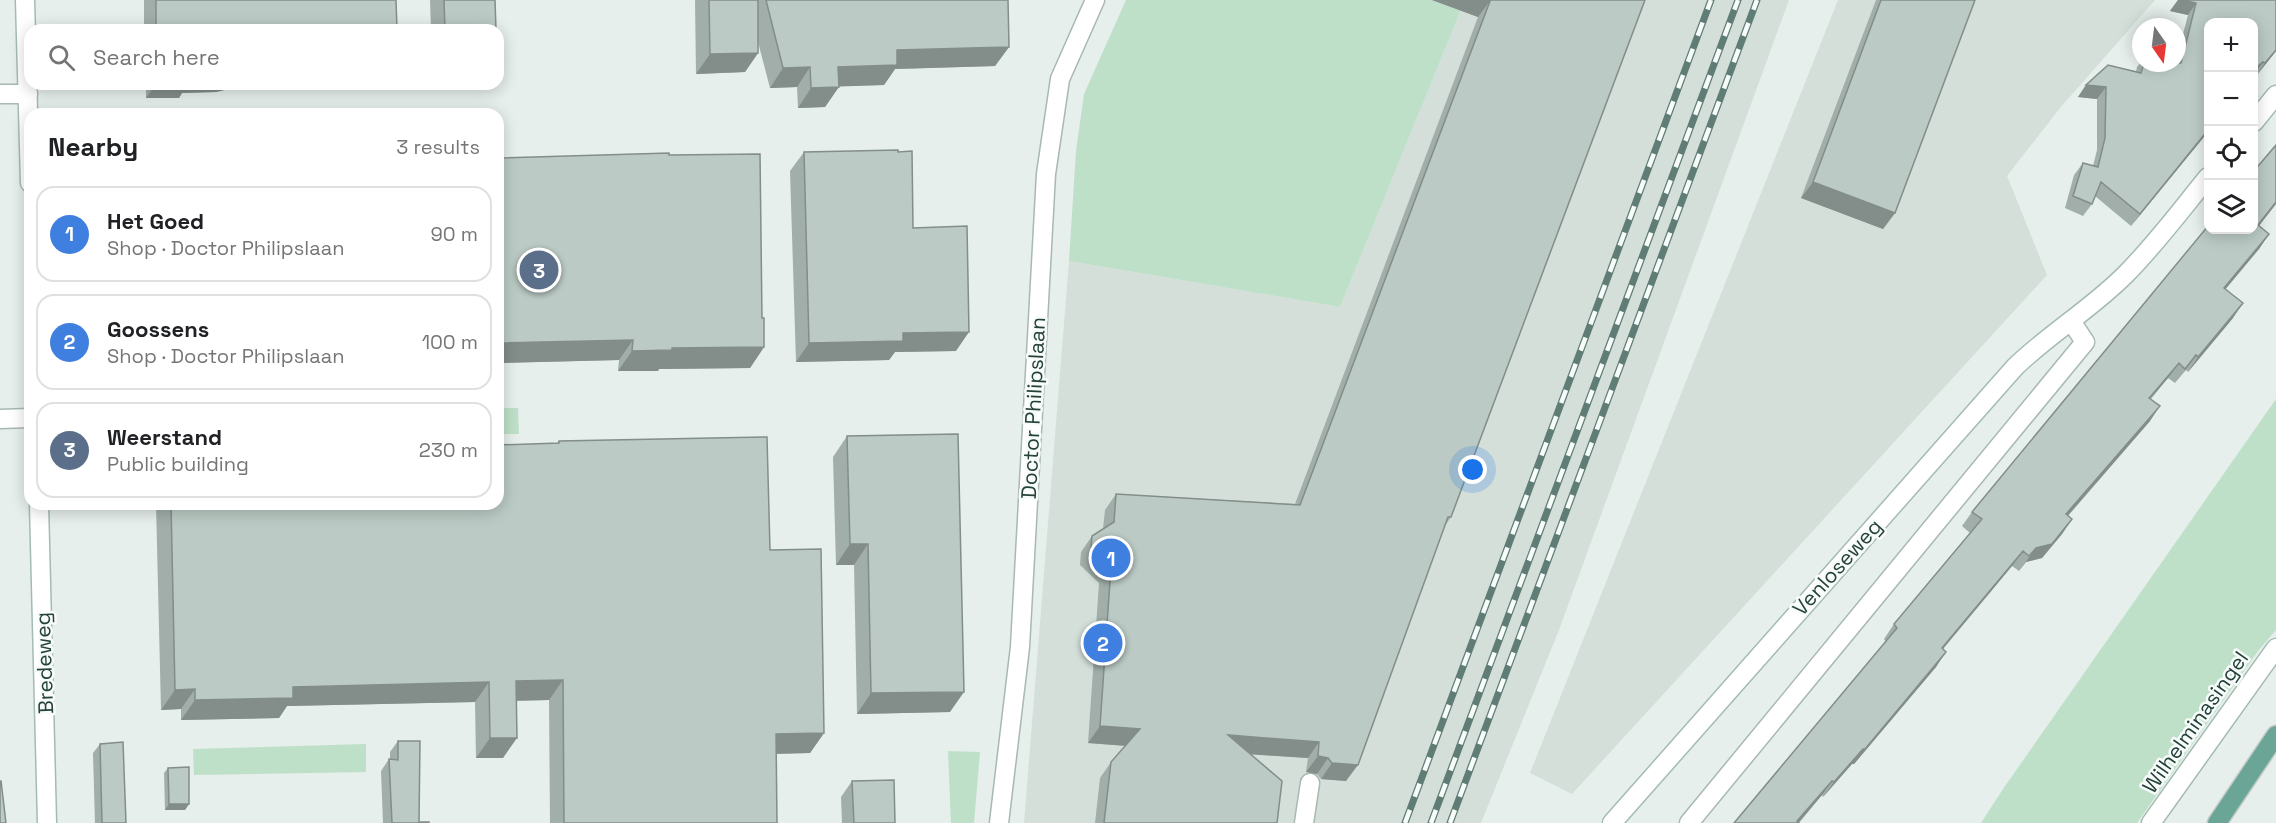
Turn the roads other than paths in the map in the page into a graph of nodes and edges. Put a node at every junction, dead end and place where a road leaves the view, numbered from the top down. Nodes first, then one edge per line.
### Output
1 (25, 0) edge
2 (1095, 0) edge
3 (26, 24) edge
4 (28, 90) edge
5 (0, 94) edge
6 (28, 94) junction
7 (2276, 95) edge
8 (28, 108) edge
9 (2258, 116) edge
10 (2205, 180) edge
11 (2071, 321) junction
12 (24, 418) edge
13 (0, 419) edge
14 (39, 510) edge
15 (2276, 648) edge
16 (2276, 735) edge
17 (1310, 783) dead end
18 (47, 823) edge
19 (999, 823) edge
20 (1304, 823) edge
21 (1612, 823) edge
22 (1689, 823) edge
23 (2151, 823) edge
24 (2217, 823) edge

1 - 3 street
2 - 19 street, Doctor Philipslaan
4 - 6 street
5 - 6 street
6 - 8 street
7 - 9 street
10 - 11 street, Venloseweg
11 - 21 street, Venloseweg
11 - 22 street
12 - 13 street
14 - 18 street, Bredeweg
15 - 23 street, Wilhelminasingel
16 - 24 main road
17 - 20 street

